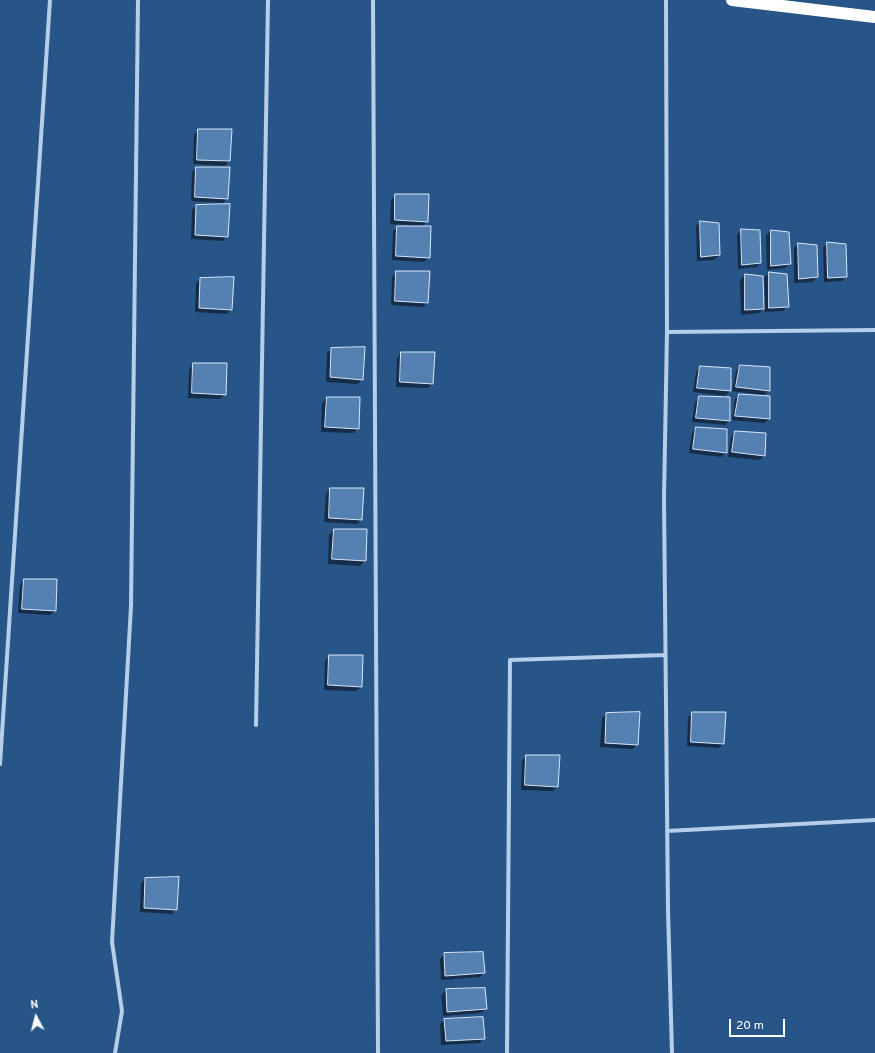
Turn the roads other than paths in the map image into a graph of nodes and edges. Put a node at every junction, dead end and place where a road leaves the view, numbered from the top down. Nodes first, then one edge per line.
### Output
1 (50, 0) edge
2 (138, 0) edge
3 (268, 0) edge
4 (373, 0) edge
5 (666, 0) edge
6 (732, 0) edge
7 (875, 17) edge
8 (875, 330) edge
9 (667, 332) junction
10 (665, 655) junction
11 (256, 725) dead end
12 (1, 730) edge
13 (0, 764) edge
14 (875, 820) edge
15 (667, 831) junction
16 (115, 1053) edge
17 (378, 1053) edge
18 (507, 1053) edge
19 (672, 1053) edge

1 - 12 street
2 - 16 street
3 - 11 street
4 - 17 street
5 - 9 street
6 - 7 highway
8 - 9 street
9 - 10 street
10 - 15 street
10 - 18 street
12 - 13 street
14 - 15 street
15 - 19 street

